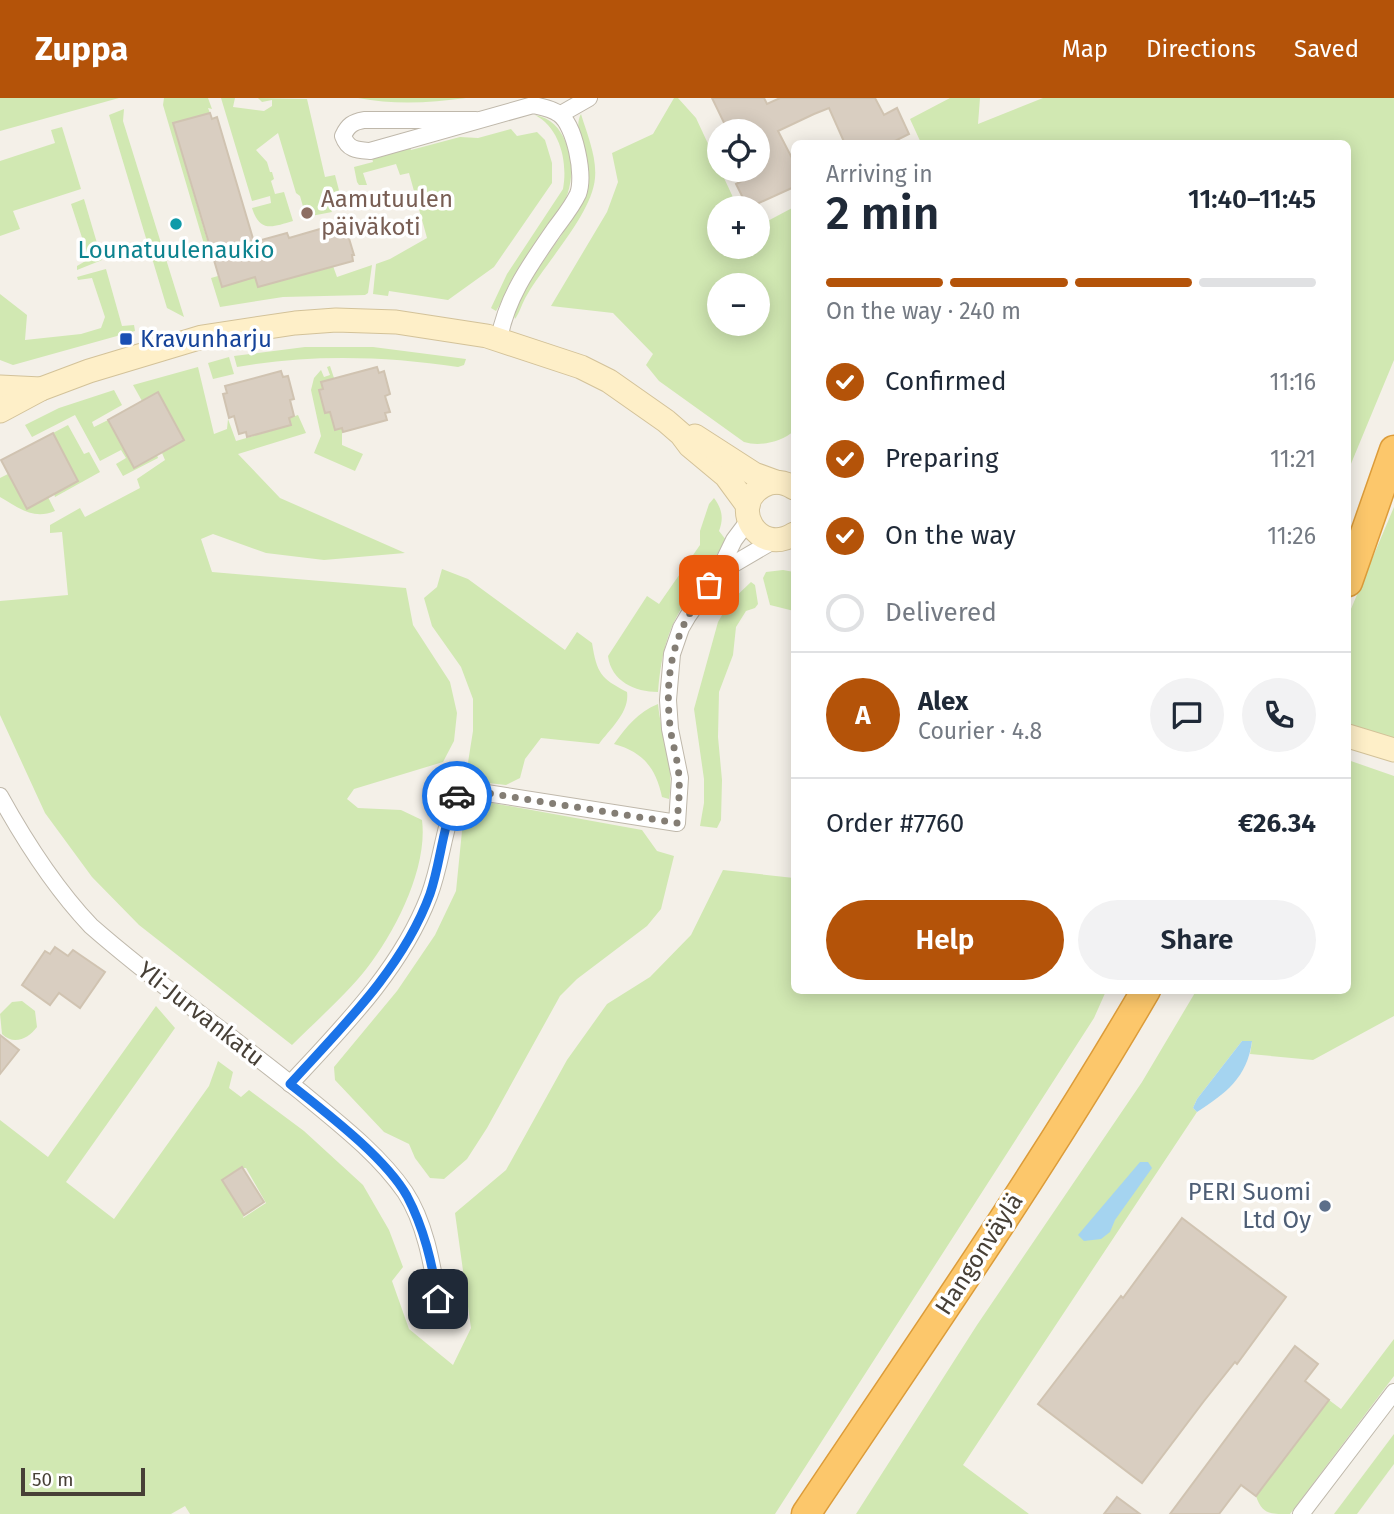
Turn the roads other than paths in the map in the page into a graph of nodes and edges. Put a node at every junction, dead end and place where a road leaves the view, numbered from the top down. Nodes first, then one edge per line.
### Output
1 (589, 98) edge
2 (561, 114) junction
3 (476, 120) junction
4 (499, 339) junction
5 (0, 387) edge
6 (41, 389) junction
7 (0, 411) edge
8 (681, 434) junction
9 (1394, 450) edge
10 (785, 485) edge
11 (1394, 486) edge
12 (748, 513) junction
13 (786, 540) edge
14 (718, 573) junction
15 (1351, 576) edge
16 (1351, 579) edge
17 (1351, 737) edge
18 (1383, 747) edge
19 (0, 796) edge
20 (1144, 994) edge
21 (290, 1084) junction
22 (438, 1299) dead end
23 (1394, 1392) edge
24 (806, 1514) edge
25 (1301, 1514) edge

1 - 2 street
2 - 3 street
2 - 4 street
3 - 3 street
4 - 6 street
4 - 8 street
5 - 6 street
6 - 7 street
8 - 10 street
8 - 12 street
9 - 15 highway
10 - 12 street
11 - 16 highway
12 - 13 street
12 - 14 street
13 - 14 street
14 - 21 street
17 - 18 street
19 - 21 street, Yli-Jurvankatu
20 - 24 highway, Hangonväylä
21 - 22 street, Yli-Jurvankatu
23 - 25 street

